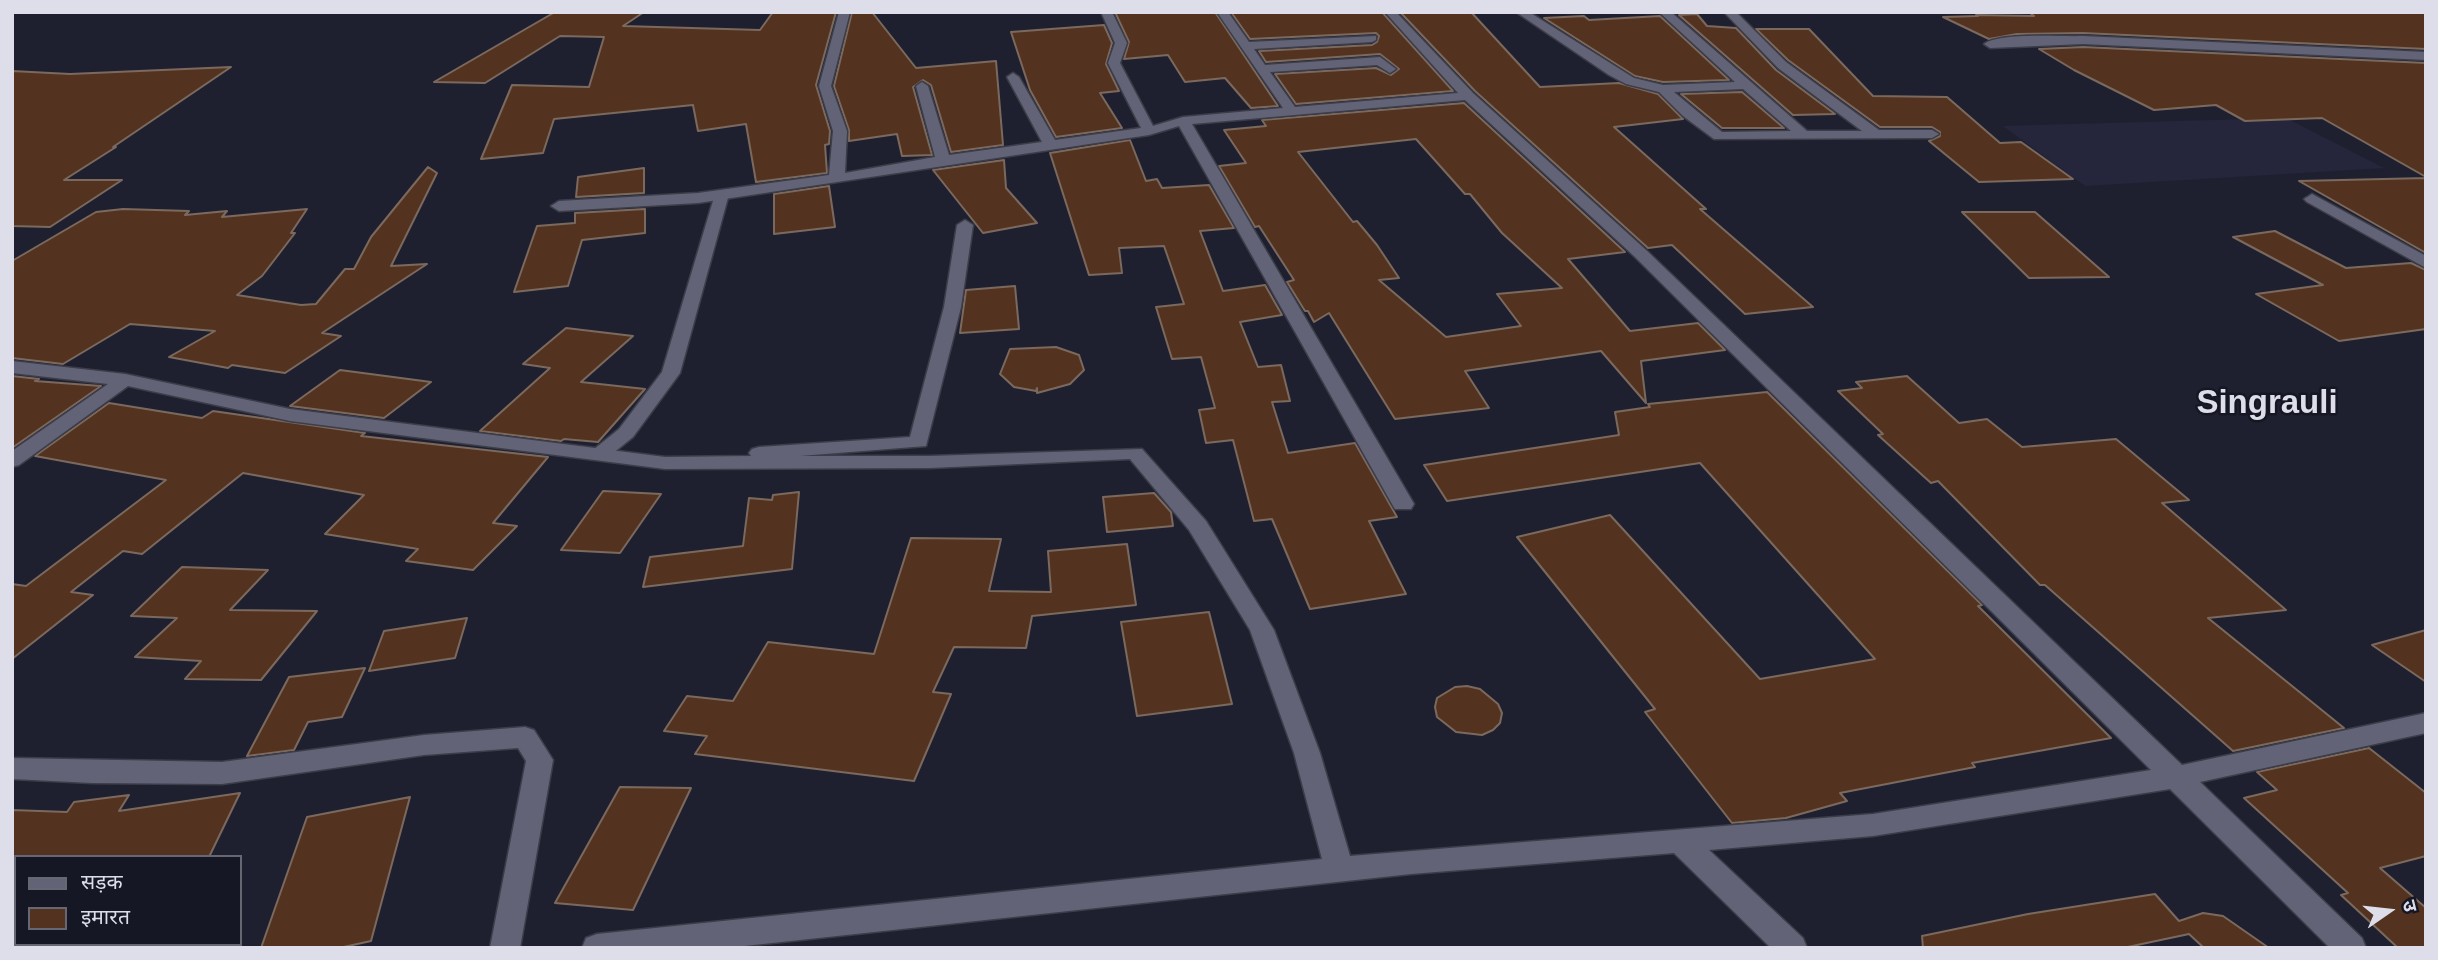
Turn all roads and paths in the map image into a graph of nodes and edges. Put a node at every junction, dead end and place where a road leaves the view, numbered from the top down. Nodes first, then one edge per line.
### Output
1 (845, 12) edge
2 (1106, 12) edge
3 (1222, 12) edge
4 (1390, 12) edge
5 (1521, 12) edge
6 (1664, 12) edge
7 (1729, 12) edge
8 (1372, 38) dead end
9 (1329, 41) junction
10 (1990, 44) dead end
11 (1246, 46) junction
12 (2426, 56) edge
13 (1262, 69) junction
14 (1345, 69) junction
15 (1391, 69) dead end
16 (1013, 77) dead end
17 (1746, 85) junction
18 (922, 86) dead end
19 (1663, 89) junction
20 (1468, 96) junction
21 (1292, 111) junction
22 (1183, 121) junction
23 (1149, 131) junction
24 (1874, 134) junction
25 (1931, 134) dead end
26 (1803, 135) junction
27 (1052, 146) junction
28 (943, 160) junction
29 (836, 179) junction
30 (722, 194) junction
31 (2312, 199) dead end
32 (559, 206) dead end
33 (965, 225) dead end
34 (2426, 263) edge
35 (12, 367) edge
36 (125, 380) junction
37 (600, 454) junction
38 (12, 461) edge
39 (732, 464) junction
40 (1403, 504) dead end
41 (2426, 723) edge
42 (12, 768) edge
43 (2176, 777) junction
44 (1682, 842) junction
45 (1339, 870) junction
46 (505, 948) edge
47 (597, 948) edge
48 (1792, 948) edge
49 (2351, 948) edge

1 - 29 street
2 - 23 street
3 - 11 street
4 - 20 street
5 - 19 street
6 - 17 street
7 - 24 street
8 - 9 street
9 - 11 street
9 - 14 street
10 - 12 street
11 - 13 street
13 - 14 street
13 - 21 street
14 - 15 street
16 - 27 street
17 - 19 street
17 - 26 street
18 - 28 street
19 - 26 street
20 - 21 street
20 - 43 street
21 - 22 street
22 - 23 street
22 - 40 street
23 - 27 street
24 - 25 street
24 - 26 street
27 - 28 street
28 - 29 street
29 - 30 street
30 - 32 street
30 - 37 street
31 - 34 street
33 - 39 street
35 - 36 street
36 - 37 street
36 - 38 street
37 - 39 street
39 - 45 street
41 - 43 street
42 - 46 street
43 - 44 street
43 - 49 street
44 - 45 street
44 - 48 street
45 - 47 street

